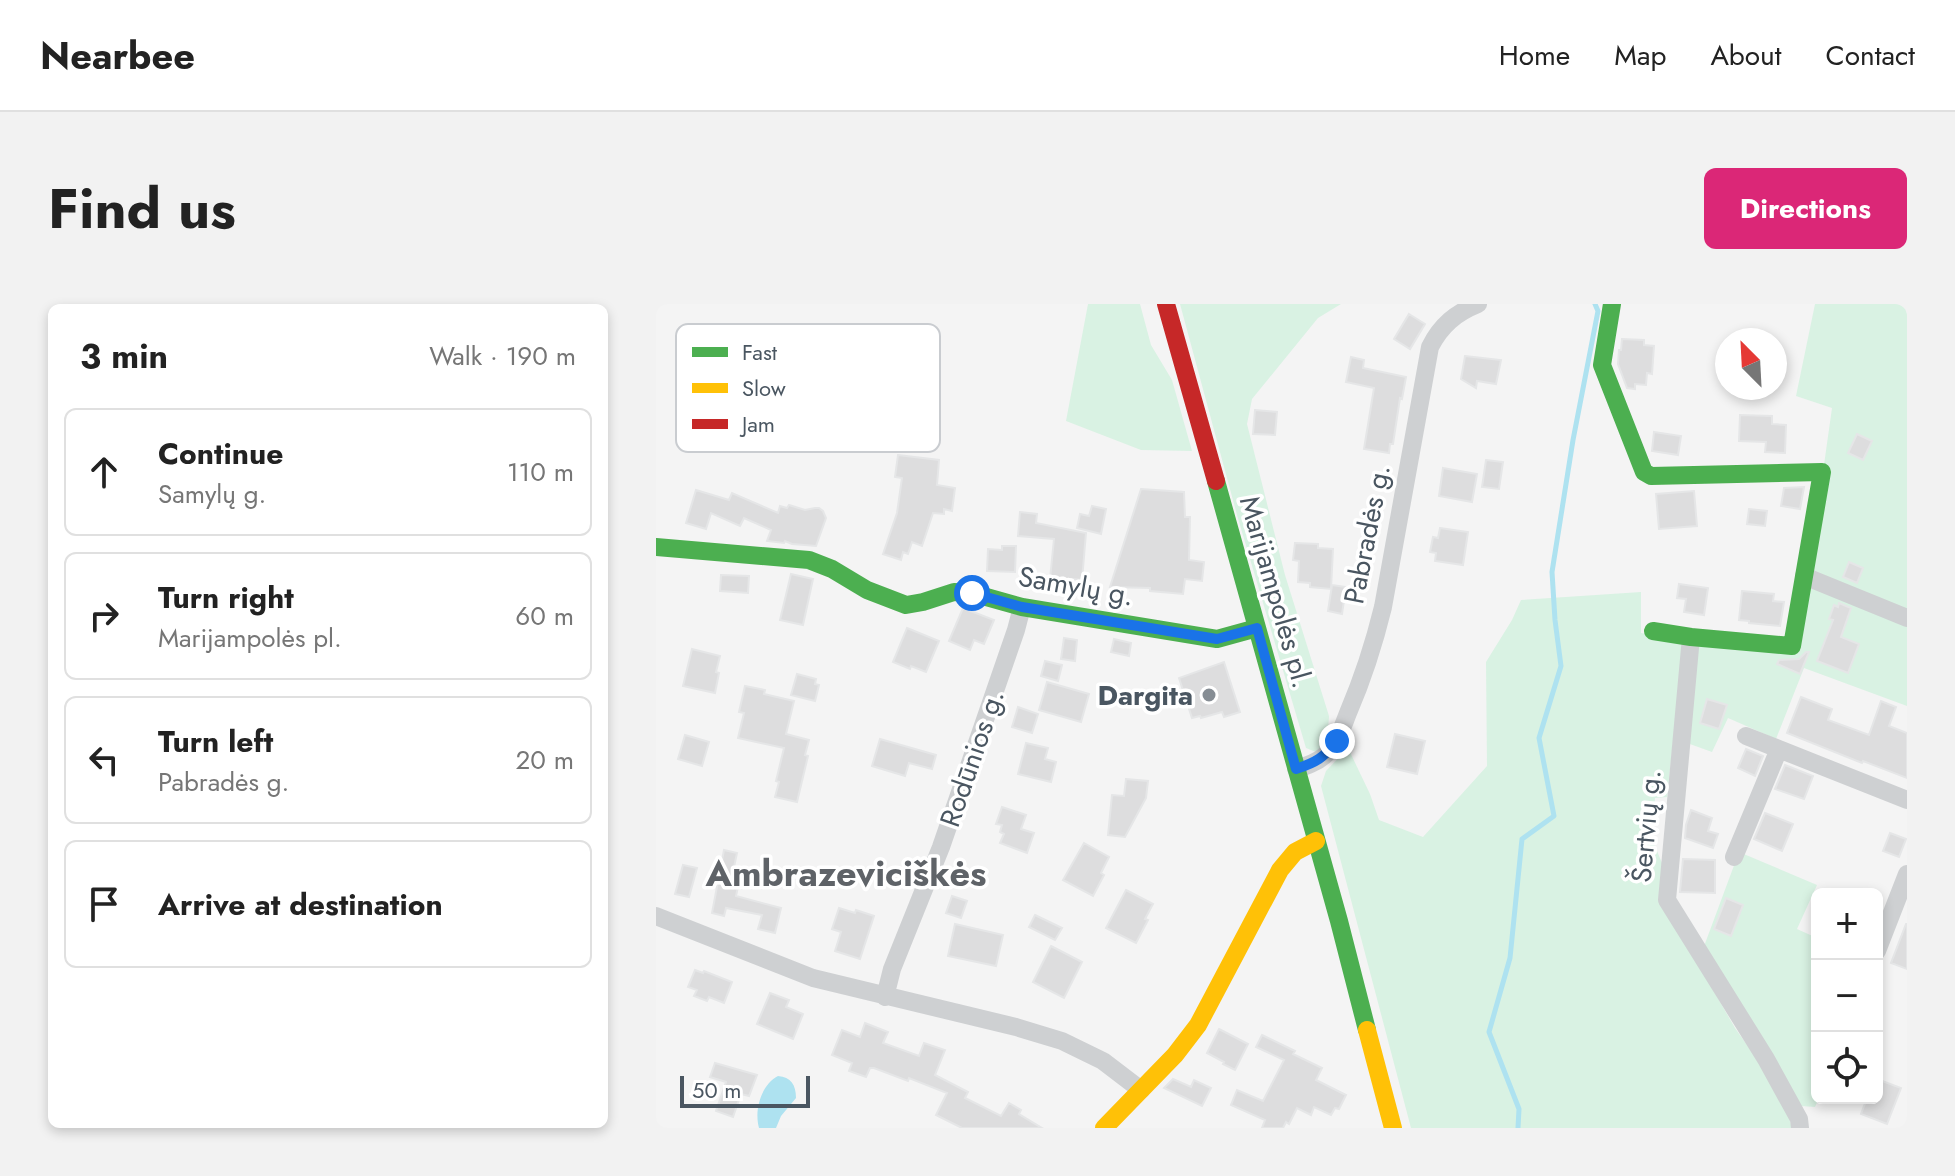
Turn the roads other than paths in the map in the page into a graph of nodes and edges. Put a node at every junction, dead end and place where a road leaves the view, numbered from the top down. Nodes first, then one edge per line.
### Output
1 (1166, 304) edge
2 (1478, 304) edge
3 (1612, 304) edge
4 (656, 547) edge
5 (1804, 576) junction
6 (1022, 607) junction
7 (1907, 618) edge
8 (1257, 628) junction
9 (1653, 631) dead end
10 (1691, 637) junction
11 (1746, 736) dead end
12 (1779, 749) junction
13 (1296, 769) junction
14 (1907, 800) edge
15 (1316, 841) junction
16 (1734, 857) dead end
17 (1907, 874) edge
18 (656, 916) edge
19 (1883, 936) edge
20 (885, 997) junction
21 (1141, 1090) junction
22 (1104, 1128) edge
23 (1393, 1128) edge
24 (1800, 1128) edge

1 - 8 street, Marijampolės pl.
2 - 13 street, Pabradės g.
3 - 5 street
4 - 6 street, Samylų g.
5 - 7 street
5 - 10 street
6 - 8 street, Samylų g.
6 - 20 street, Rodūnios g.
8 - 13 street, Marijampolės pl.
9 - 10 street
10 - 24 street, Šertvių g.
11 - 12 street
12 - 14 street
12 - 16 street
13 - 15 street, Marijampolės pl.
15 - 21 street
15 - 23 street, Marijampolės pl.
17 - 19 street
18 - 20 street
20 - 21 street
21 - 22 street

